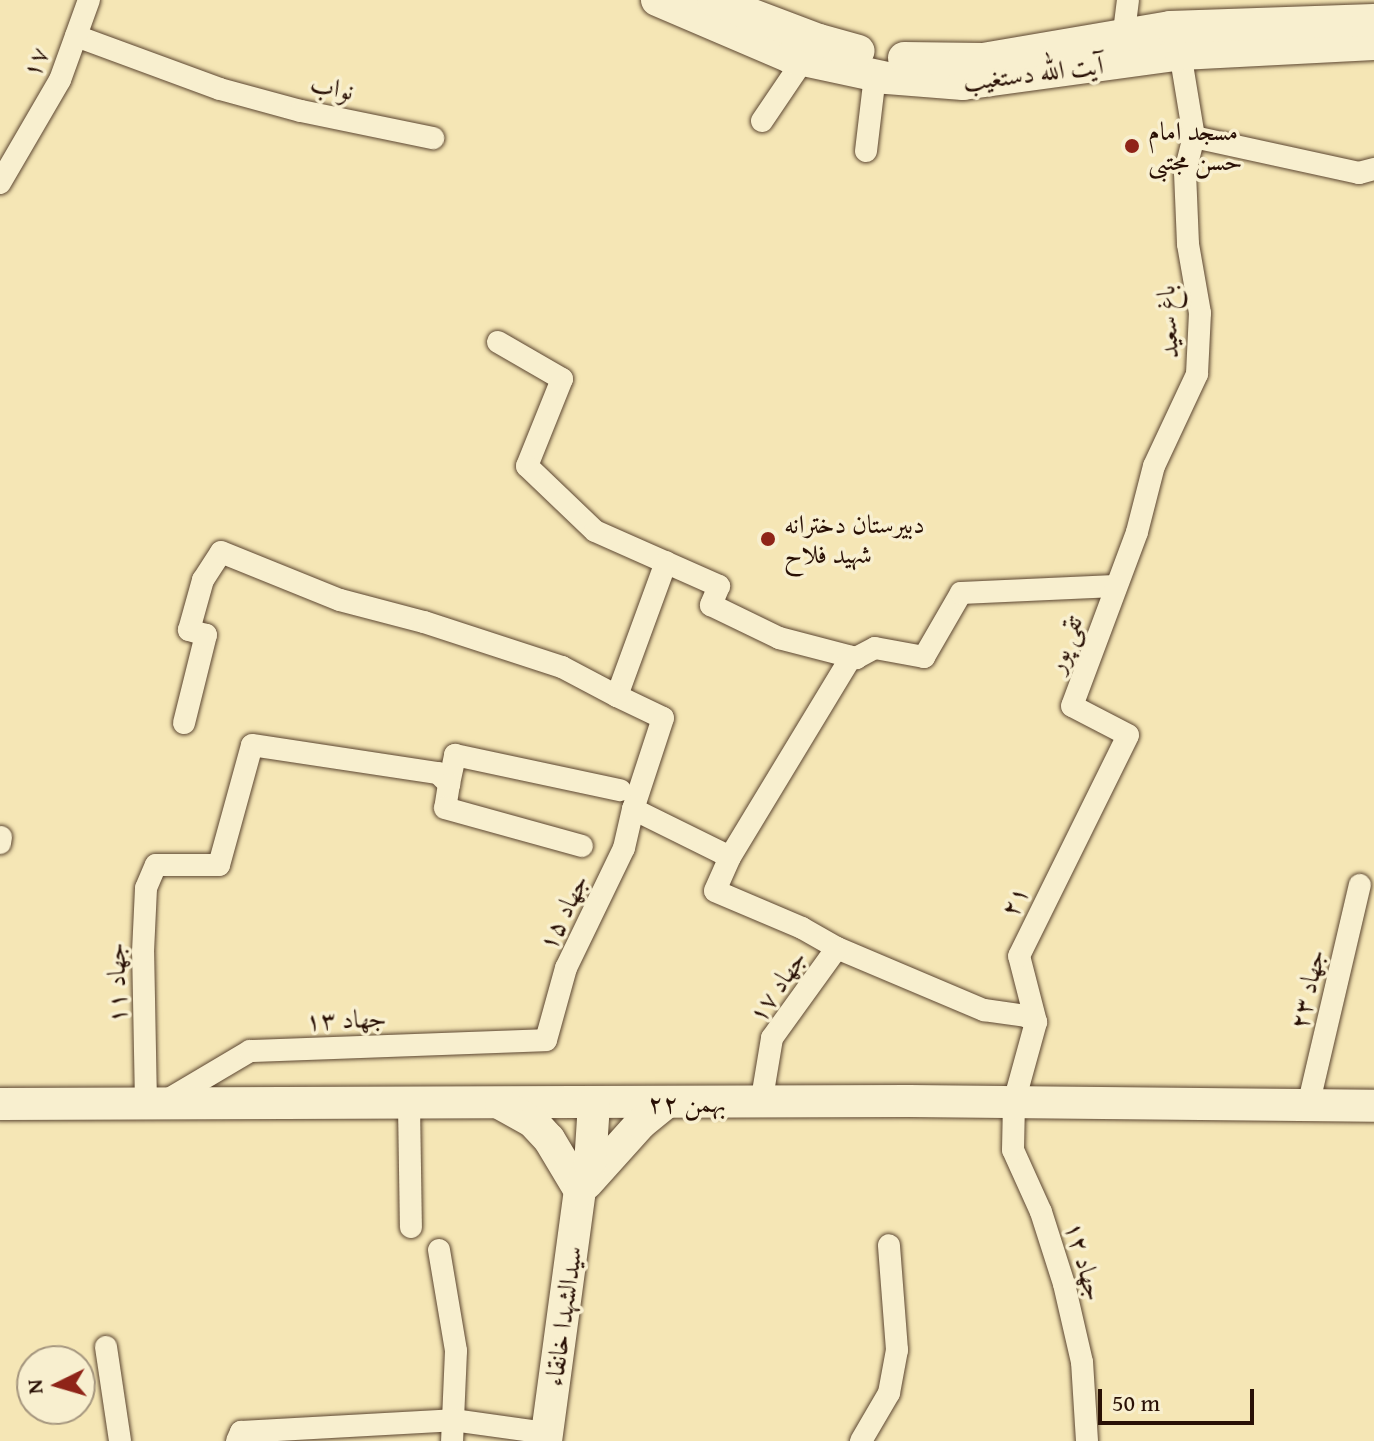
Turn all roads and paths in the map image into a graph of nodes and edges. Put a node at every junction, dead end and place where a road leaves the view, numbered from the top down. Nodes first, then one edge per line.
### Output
1 (89, 0) edge
2 (657, 0) edge
3 (713, 0) edge
4 (1128, 0) edge
5 (1374, 20) edge
6 (76, 36) junction
7 (1178, 40) junction
8 (1374, 44) edge
9 (1122, 49) junction
10 (804, 59) junction
11 (875, 75) junction
12 (762, 121) dead end
13 (1194, 137) junction
14 (433, 138) dead end
15 (866, 151) dead end
16 (1374, 169) edge
17 (0, 183) edge
18 (498, 342) dead end
19 (666, 562) junction
20 (1115, 586) junction
21 (851, 657) junction
22 (617, 696) junction
23 (184, 723) dead end
24 (1128, 735) joint
25 (449, 784) junction
26 (620, 790) dead end
27 (633, 809) junction
28 (1, 837) edge
29 (0, 843) edge
30 (582, 846) dead end
31 (730, 857) junction
32 (1360, 885) dead end
33 (837, 948) junction
34 (1036, 1022) junction
35 (546, 1040) joint
36 (1014, 1102) junction
37 (154, 1103) junction
38 (585, 1103) junction
39 (666, 1103) junction
40 (0, 1104) edge
41 (501, 1104) junction
42 (761, 1104) junction
43 (409, 1105) junction
44 (1308, 1106) junction
45 (1374, 1106) edge
46 (580, 1191) junction
47 (411, 1227) dead end
48 (889, 1245) dead end
49 (439, 1250) dead end
50 (106, 1347) dead end
51 (452, 1431) edge
52 (546, 1437) edge
53 (120, 1441) edge
54 (237, 1441) edge
55 (861, 1441) edge
56 (1087, 1441) edge

1 - 6 street, ۱۷
2 - 10 main road, آیت الله دستغیب
3 - 9 main road, آیت الله دستغیب
4 - 9 street
5 - 7 main road, آیت الله دستغیب
6 - 14 street, نواب
6 - 17 street, ۱۷
7 - 8 main road, آیت الله دستغیب
7 - 9 main road, آیت الله دستغیب
7 - 13 street
9 - 11 main road, آیت الله دستغیب
10 - 11 main road, آیت الله دستغیب
10 - 12 street
11 - 15 street
13 - 16 street
13 - 20 street, باغ سعید
18 - 19 street
19 - 21 street
19 - 22 street
20 - 21 street
20 - 24 street, تقی پور
21 - 31 street
22 - 23 street
22 - 27 street, جهاد ۱۵
24 - 34 street, ۲۱
25 - 26 street
25 - 30 street
25 - 37 street, جهاد ۱۱
27 - 31 street
27 - 35 street, جهاد ۱۵
28 - 29 street
31 - 33 street
32 - 44 street, جهاد ۲۳
33 - 34 street
33 - 42 street, جهاد ۱۷
34 - 36 street, ۲۱
35 - 37 street, جهاد ۱۳
36 - 42 main road, ۲۲ بهمن
36 - 44 main road, ۲۲ بهمن
36 - 56 street, جهاد ۱۲
37 - 40 main road, ۲۲ بهمن
37 - 43 main road, ۲۲ بهمن
38 - 39 main road, ۲۲ بهمن
38 - 41 main road, ۲۲ بهمن
38 - 46 main road, سیدالشهدا خانقاء
39 - 42 main road, ۲۲ بهمن
39 - 46 main road
41 - 43 main road, ۲۲ بهمن
41 - 46 main road
43 - 47 street
44 - 45 main road, ۲۲ بهمن
46 - 52 main road, سیدالشهدا خانقاء
48 - 55 street
49 - 51 street
50 - 53 street
51 - 52 street
51 - 54 street

